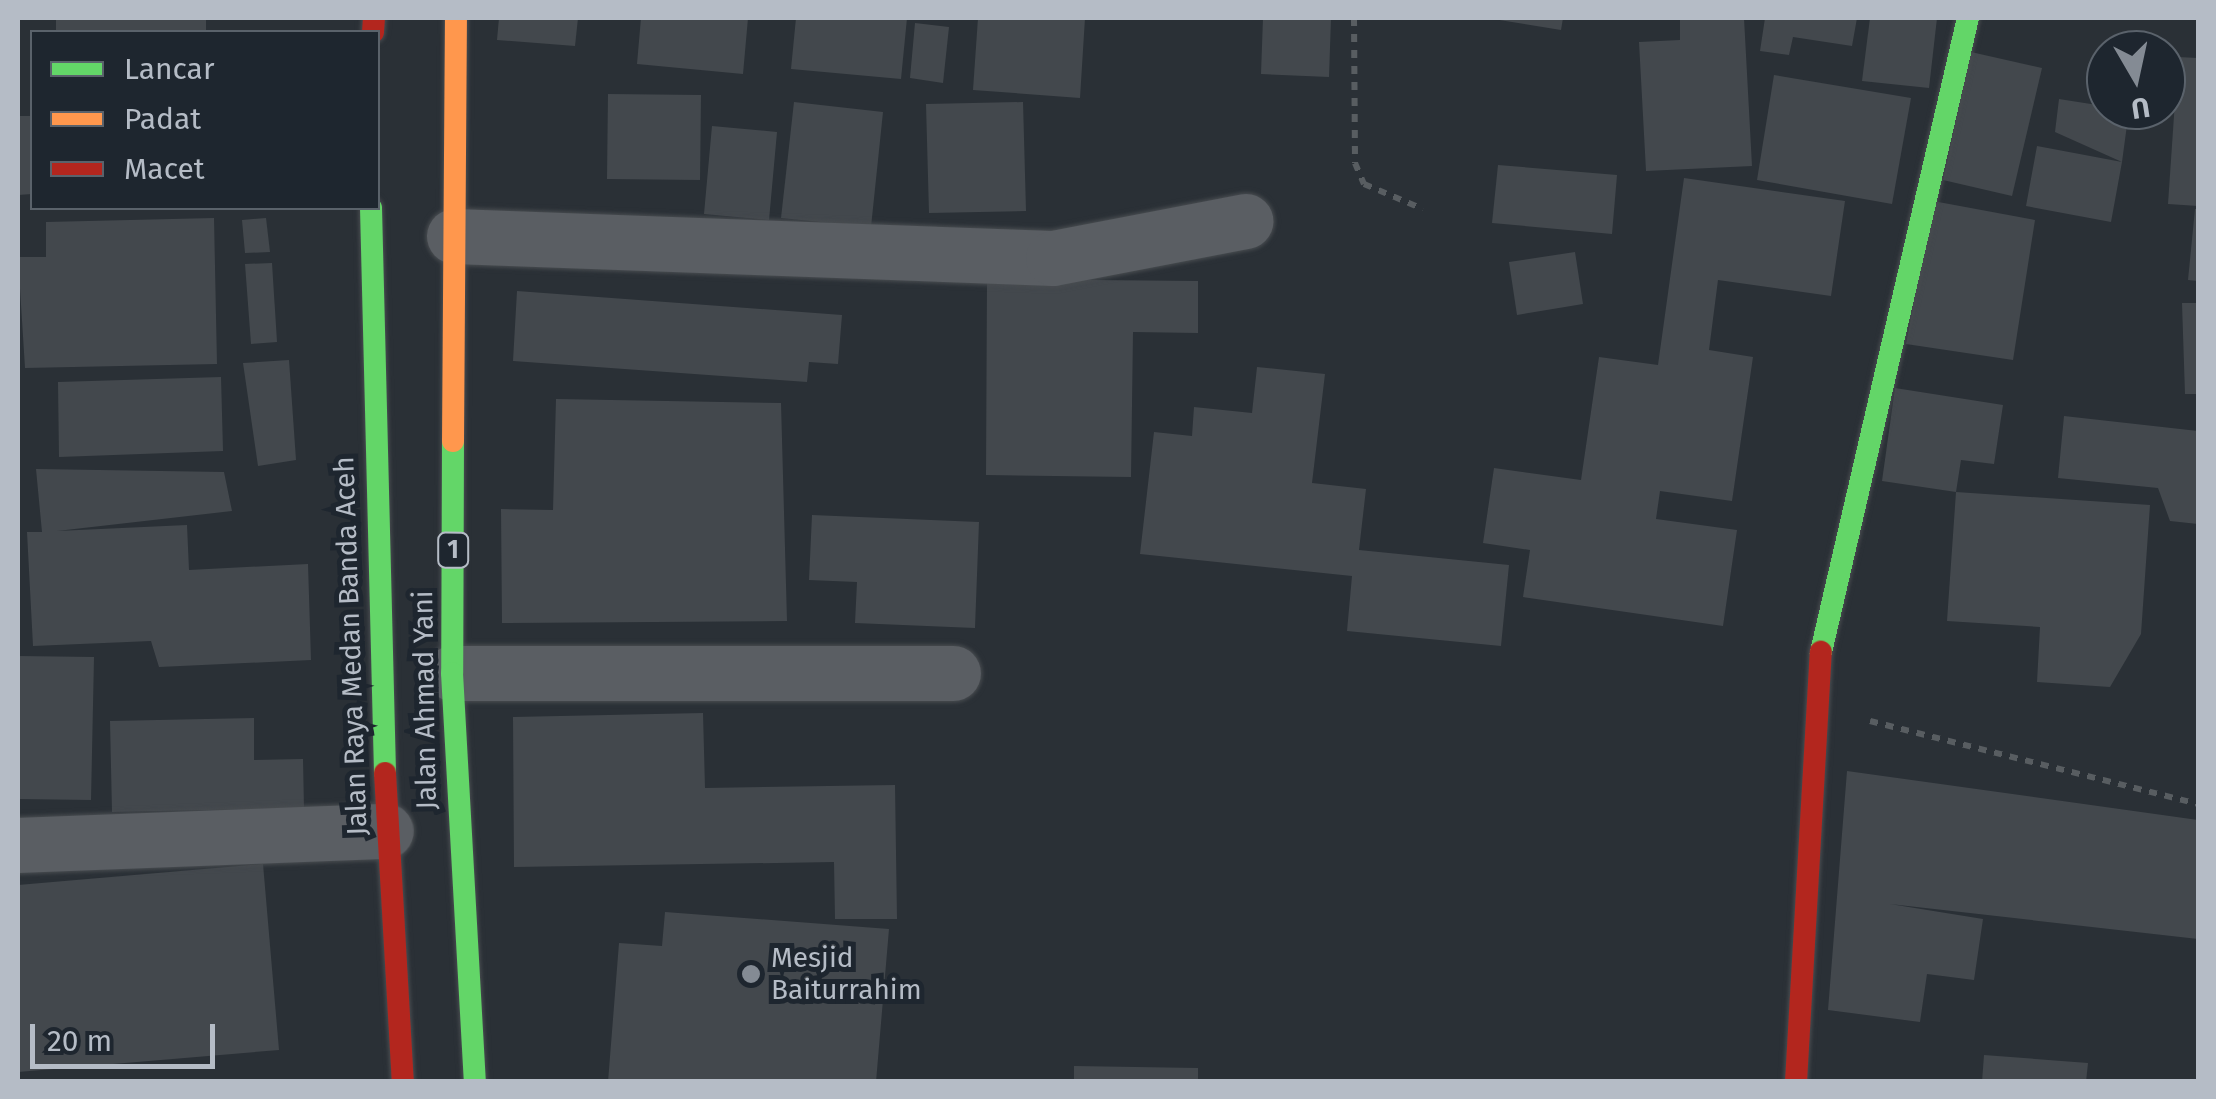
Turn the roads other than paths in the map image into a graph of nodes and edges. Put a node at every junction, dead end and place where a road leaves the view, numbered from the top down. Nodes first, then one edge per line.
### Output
1 (456, 18) edge
2 (1968, 18) edge
3 (371, 210) edge
4 (1245, 221) dead end
5 (454, 236) junction
6 (452, 673) junction
7 (952, 673) dead end
8 (386, 832) junction
9 (18, 844) edge
10 (403, 1082) edge
11 (475, 1082) edge
12 (1796, 1082) edge

1 - 5 main road, Jalan Ahmad Yani / 1
2 - 12 main road
3 - 8 main road, Jalan Raya Medan Banda Aceh
4 - 5 street
5 - 6 main road, Jalan Ahmad Yani / 1
6 - 7 street
6 - 11 main road, Jalan Ahmad Yani / 1
8 - 9 street
8 - 10 main road, Jalan Raya Medan Banda Aceh

